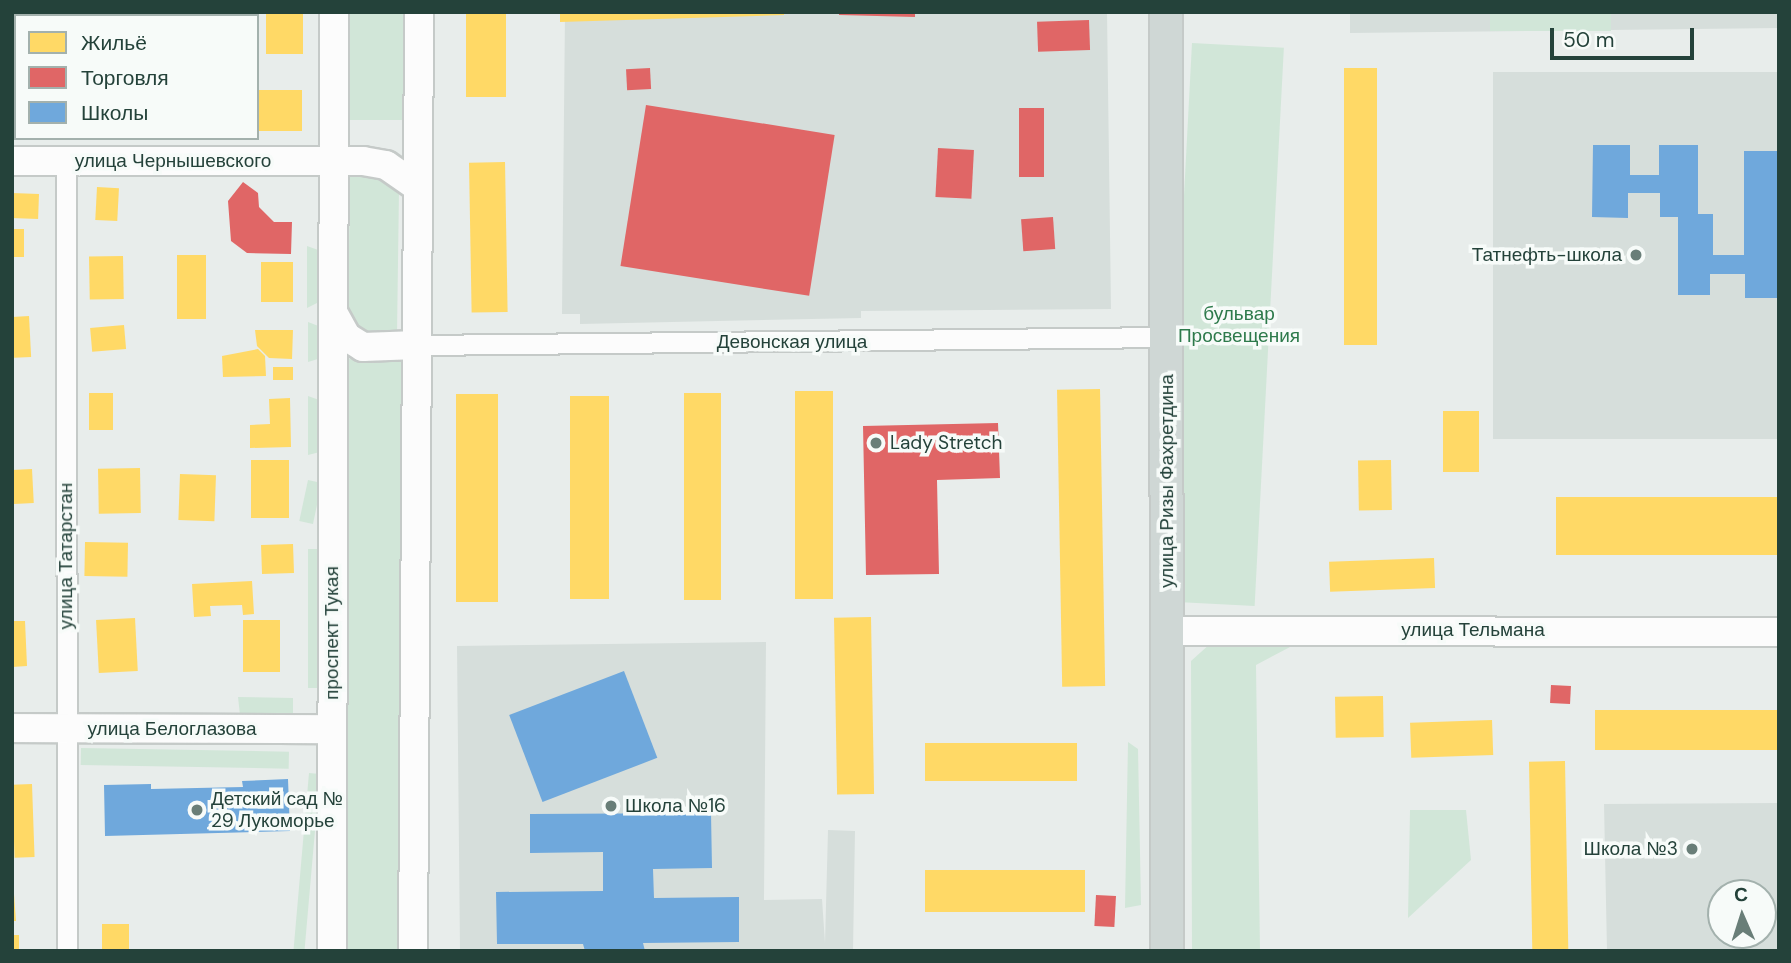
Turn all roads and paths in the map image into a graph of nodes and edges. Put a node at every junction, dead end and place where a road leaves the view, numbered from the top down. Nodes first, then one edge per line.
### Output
1 (334, 12) edge
2 (419, 12) edge
3 (1166, 12) edge
4 (12, 161) edge
5 (66, 161) junction
6 (334, 162) junction
7 (418, 187) junction
8 (334, 314) junction
9 (1166, 337) junction
10 (417, 345) junction
11 (1168, 631) junction
12 (1779, 632) edge
13 (12, 728) edge
14 (65, 728) junction
15 (332, 729) junction
16 (67, 951) edge
17 (332, 951) edge
18 (413, 951) edge
19 (1167, 951) edge

1 - 6 main road, проспект Тукая
2 - 7 main road
3 - 9 main road, улица Ризы Фахретдина
4 - 5 main road, улица Чернышевского
5 - 6 main road, улица Чернышевского
5 - 14 street, улица Татарстан
6 - 7 main road
6 - 8 main road, проспект Тукая
7 - 10 main road
8 - 10 main road
8 - 15 main road, проспект Тукая
9 - 10 street, Девонская улица
9 - 11 main road, улица Ризы Фахретдина
10 - 18 main road
11 - 12 main road, улица Тельмана
11 - 19 main road, улица Ризы Фахретдина
13 - 14 main road, улица Белоглазова
14 - 15 main road, улица Белоглазова
14 - 16 street, улица Татарстан
15 - 17 main road, проспект Тукая

